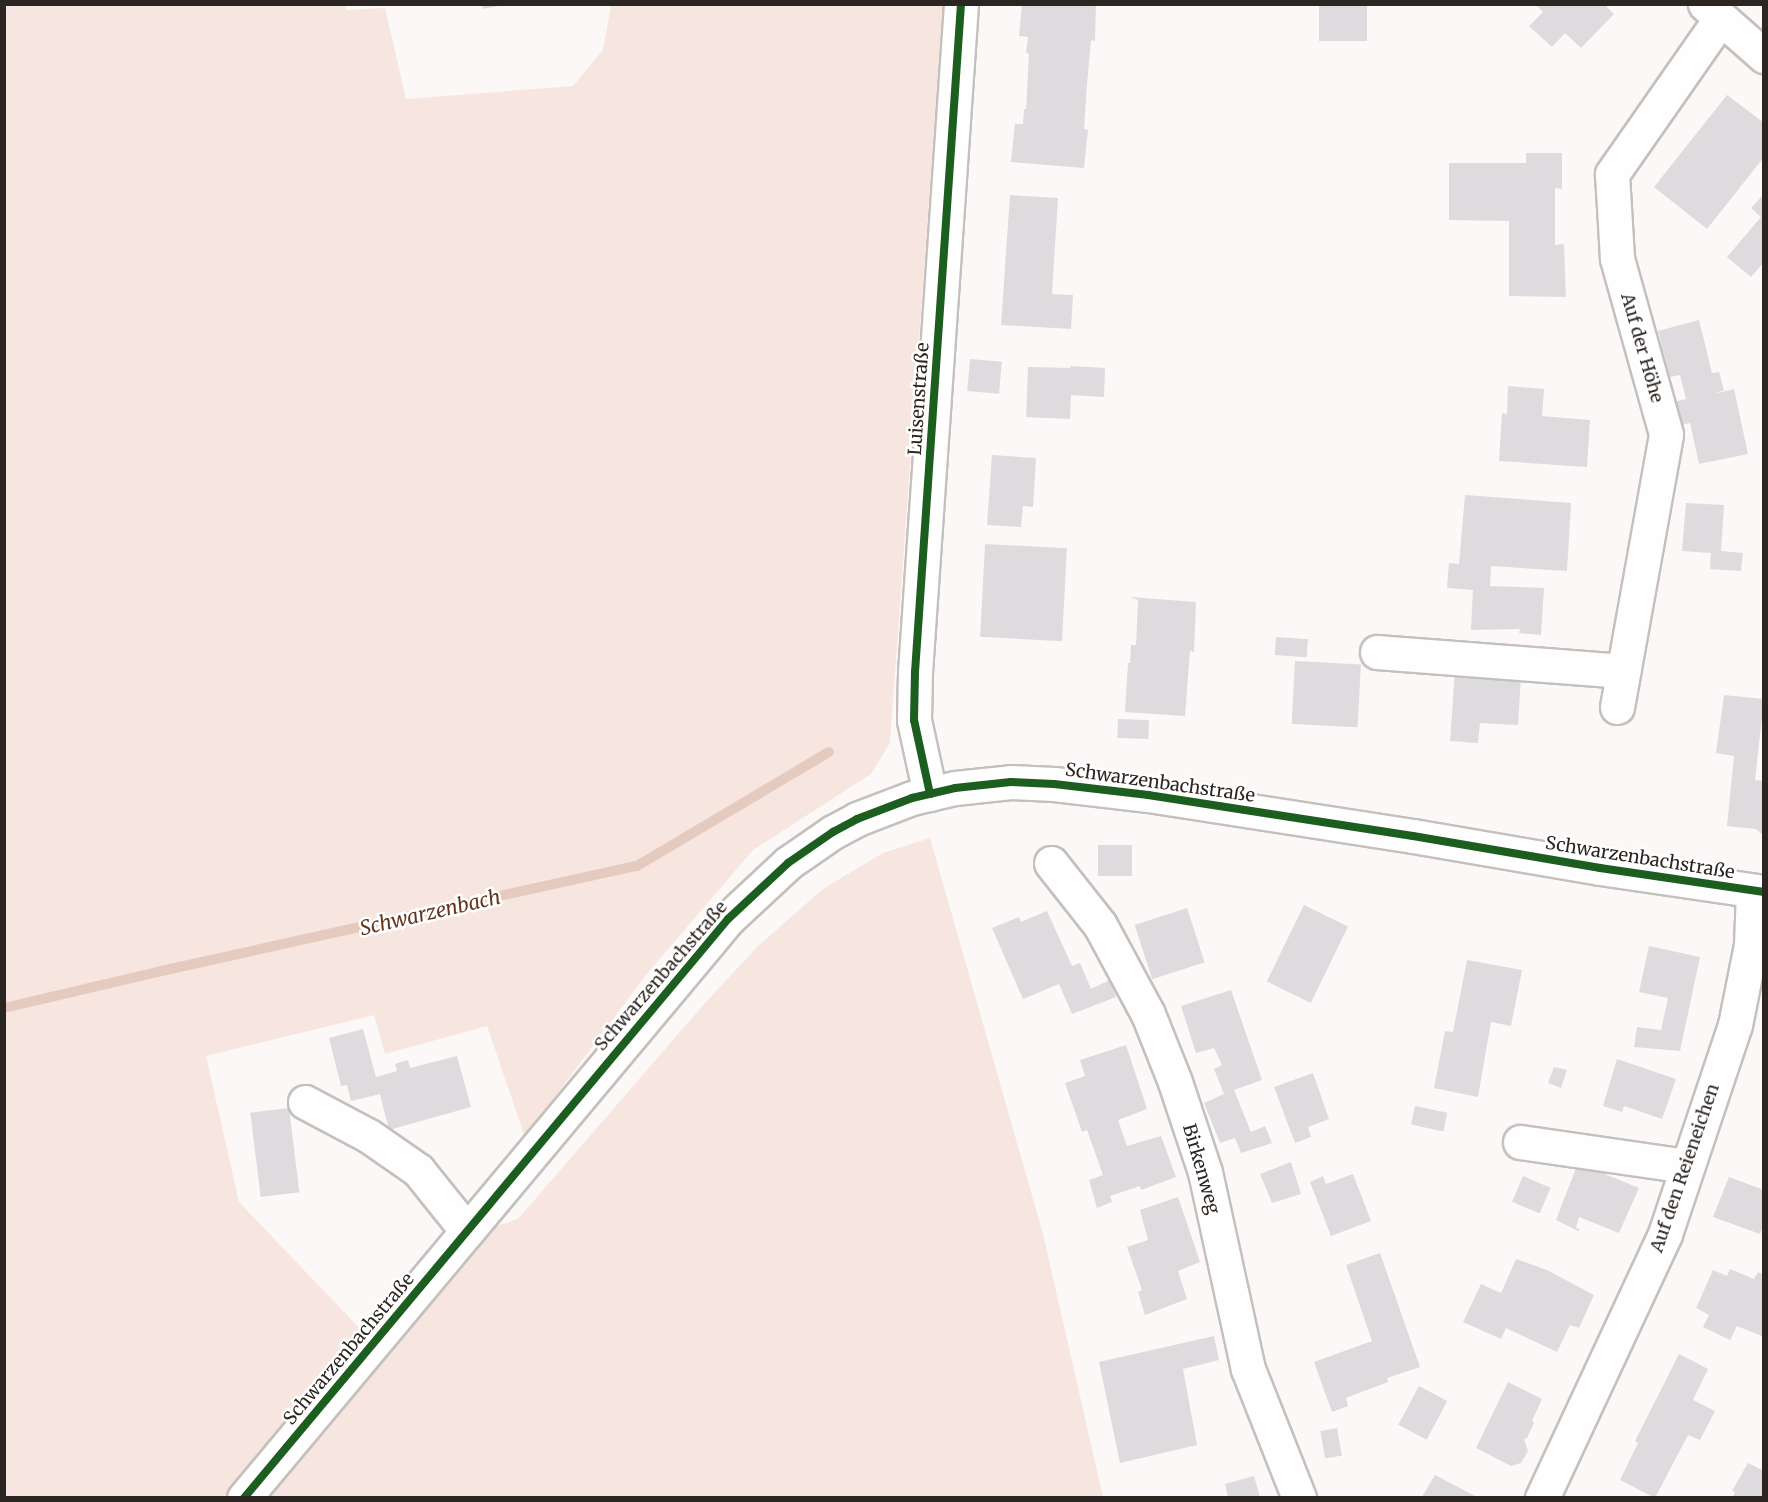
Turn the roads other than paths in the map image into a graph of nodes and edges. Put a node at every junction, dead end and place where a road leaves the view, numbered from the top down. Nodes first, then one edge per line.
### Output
1 (961, 4) edge
2 (1713, 12) edge
3 (1764, 56) edge
4 (1377, 652) dead end
5 (1623, 671) junction
6 (1617, 707) dead end
7 (930, 794) junction
8 (1052, 863) dead end
9 (1758, 891) edge
10 (305, 1102) dead end
11 (1520, 1142) dead end
12 (1687, 1166) junction
13 (467, 1231) junction
14 (244, 1497) edge
15 (1299, 1497) edge
16 (1542, 1497) edge

1 - 7 street, Luisenstraße
2 - 3 street
2 - 5 street, Auf der Höhe
4 - 5 street
5 - 6 street, Auf der Höhe
7 - 9 street, Schwarzenbachstraße
7 - 13 street, Schwarzenbachstraße
8 - 15 street, Birkenweg
9 - 12 street, Auf den Reieneichen
10 - 13 street
11 - 12 street
12 - 16 street, Auf den Reieneichen
13 - 14 street, Schwarzenbachstraße

